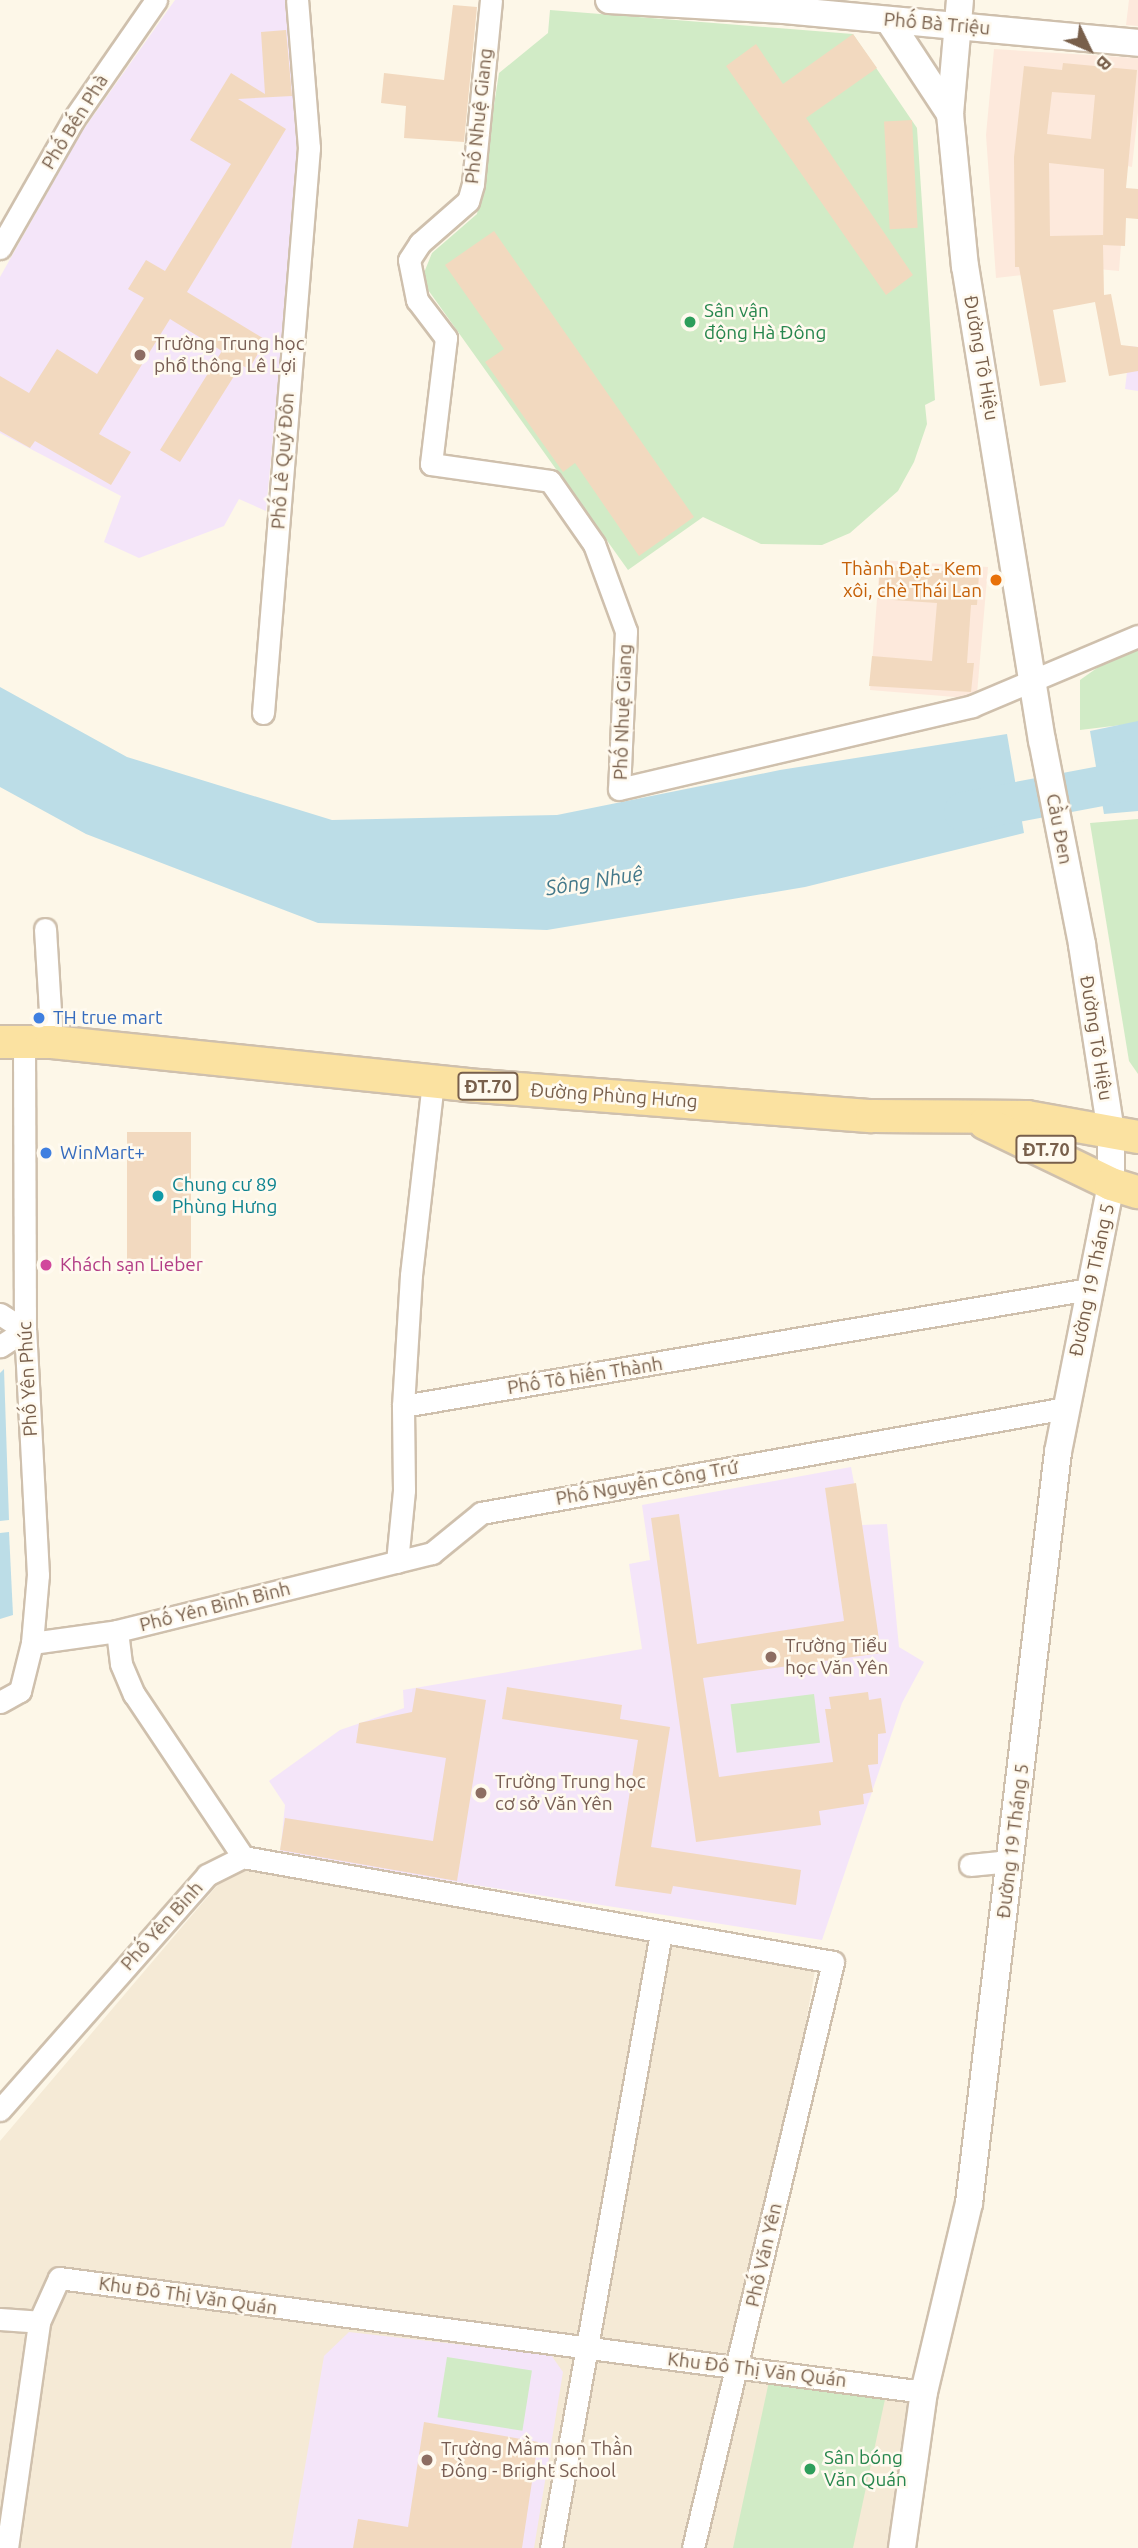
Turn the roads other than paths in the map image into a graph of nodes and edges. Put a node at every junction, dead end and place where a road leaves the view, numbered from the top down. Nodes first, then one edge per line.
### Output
1 (156, 0) edge
2 (297, 0) edge
3 (491, 0) edge
4 (609, 0) edge
5 (958, 13) edge
6 (889, 21) junction
7 (1138, 43) edge
8 (950, 114) junction
9 (0, 248) edge
10 (1138, 636) edge
11 (1034, 677) junction
12 (263, 713) dead end
13 (1038, 714) joint
14 (45, 929) dead end
15 (1082, 943) joint
16 (25, 1043) edge
17 (433, 1081) junction
18 (978, 1120) junction
19 (1125, 1135) edge
20 (1125, 1188) edge
21 (1089, 1289) junction
22 (0, 1314) edge
23 (24, 1330) junction
24 (0, 1346) edge
25 (403, 1406) junction
26 (1066, 1408) junction
27 (397, 1562) junction
28 (117, 1630) junction
29 (32, 1643) junction
30 (0, 1702) edge
31 (243, 1857) junction
32 (1010, 1861) junction
33 (970, 1865) dead end
34 (662, 1933) junction
35 (0, 2110) edge
36 (0, 2319) edge
37 (39, 2322) junction
38 (590, 2349) junction
39 (737, 2368) junction
40 (924, 2392) junction
41 (9, 2547) edge
42 (551, 2548) edge
43 (693, 2548) edge
44 (902, 2548) edge

1 - 9 street, Phố Bến Phà
2 - 12 street, Phố Lê Quý Đôn
3 - 11 street, Phố Nhuệ Giang
4 - 6 street, Phố Bà Triệu
5 - 6 street, Phố Bà Triệu
5 - 7 street, Phố Bà Triệu
5 - 8 street, Đường Tô Hiệu
6 - 8 street
8 - 11 street, Đường Tô Hiệu
10 - 11 street, Phố Nhuệ Giang
11 - 13 street, Đường Tô Hiệu
13 - 15 street, Cầu Đen
14 - 16 street, Phố Yên Phúc
15 - 19 street, Đường Tô Hiệu
16 - 17 main road, Đường Phùng Hưng / ĐT.70
16 - 23 street, Phố Yên Phúc
17 - 18 main road, Đường Phùng Hưng / ĐT.70
17 - 25 street
18 - 19 main road, Đường Phùng Hưng / ĐT.70
18 - 20 main road, Đường Phùng Hưng / ĐT.70
19 - 20 street, Đường 19 Tháng 5
20 - 21 street, Đường 19 Tháng 5
21 - 25 street, Phố Tô hiến Thành
21 - 26 street, Đường 19 Tháng 5
22 - 23 street
23 - 24 street
23 - 29 street, Phố Yên Phúc
25 - 27 street
26 - 27 street, Phố Nguyễn Công Trứ
26 - 32 street, Đường 19 Tháng 5
27 - 28 street, Phố Yên Bình Bình
28 - 29 street, Phố Yên Bình Bình
28 - 31 street
29 - 30 street, Phố Yên Phúc
31 - 34 street
31 - 35 street, Phố Yên Bình
32 - 33 street
32 - 40 street, Đường 19 Tháng 5
34 - 38 street
34 - 39 street, Phố Văn Yên
36 - 37 street
37 - 38 street, Khu Đô Thị Văn Quán
37 - 41 street, Khu Đô Thị Văn Quán
38 - 39 street, Khu Đô Thị Văn Quán
38 - 42 street
39 - 40 street, Khu Đô Thị Văn Quán
39 - 43 street, Phố Văn Yên
40 - 44 street, Đường 19 Tháng 5

